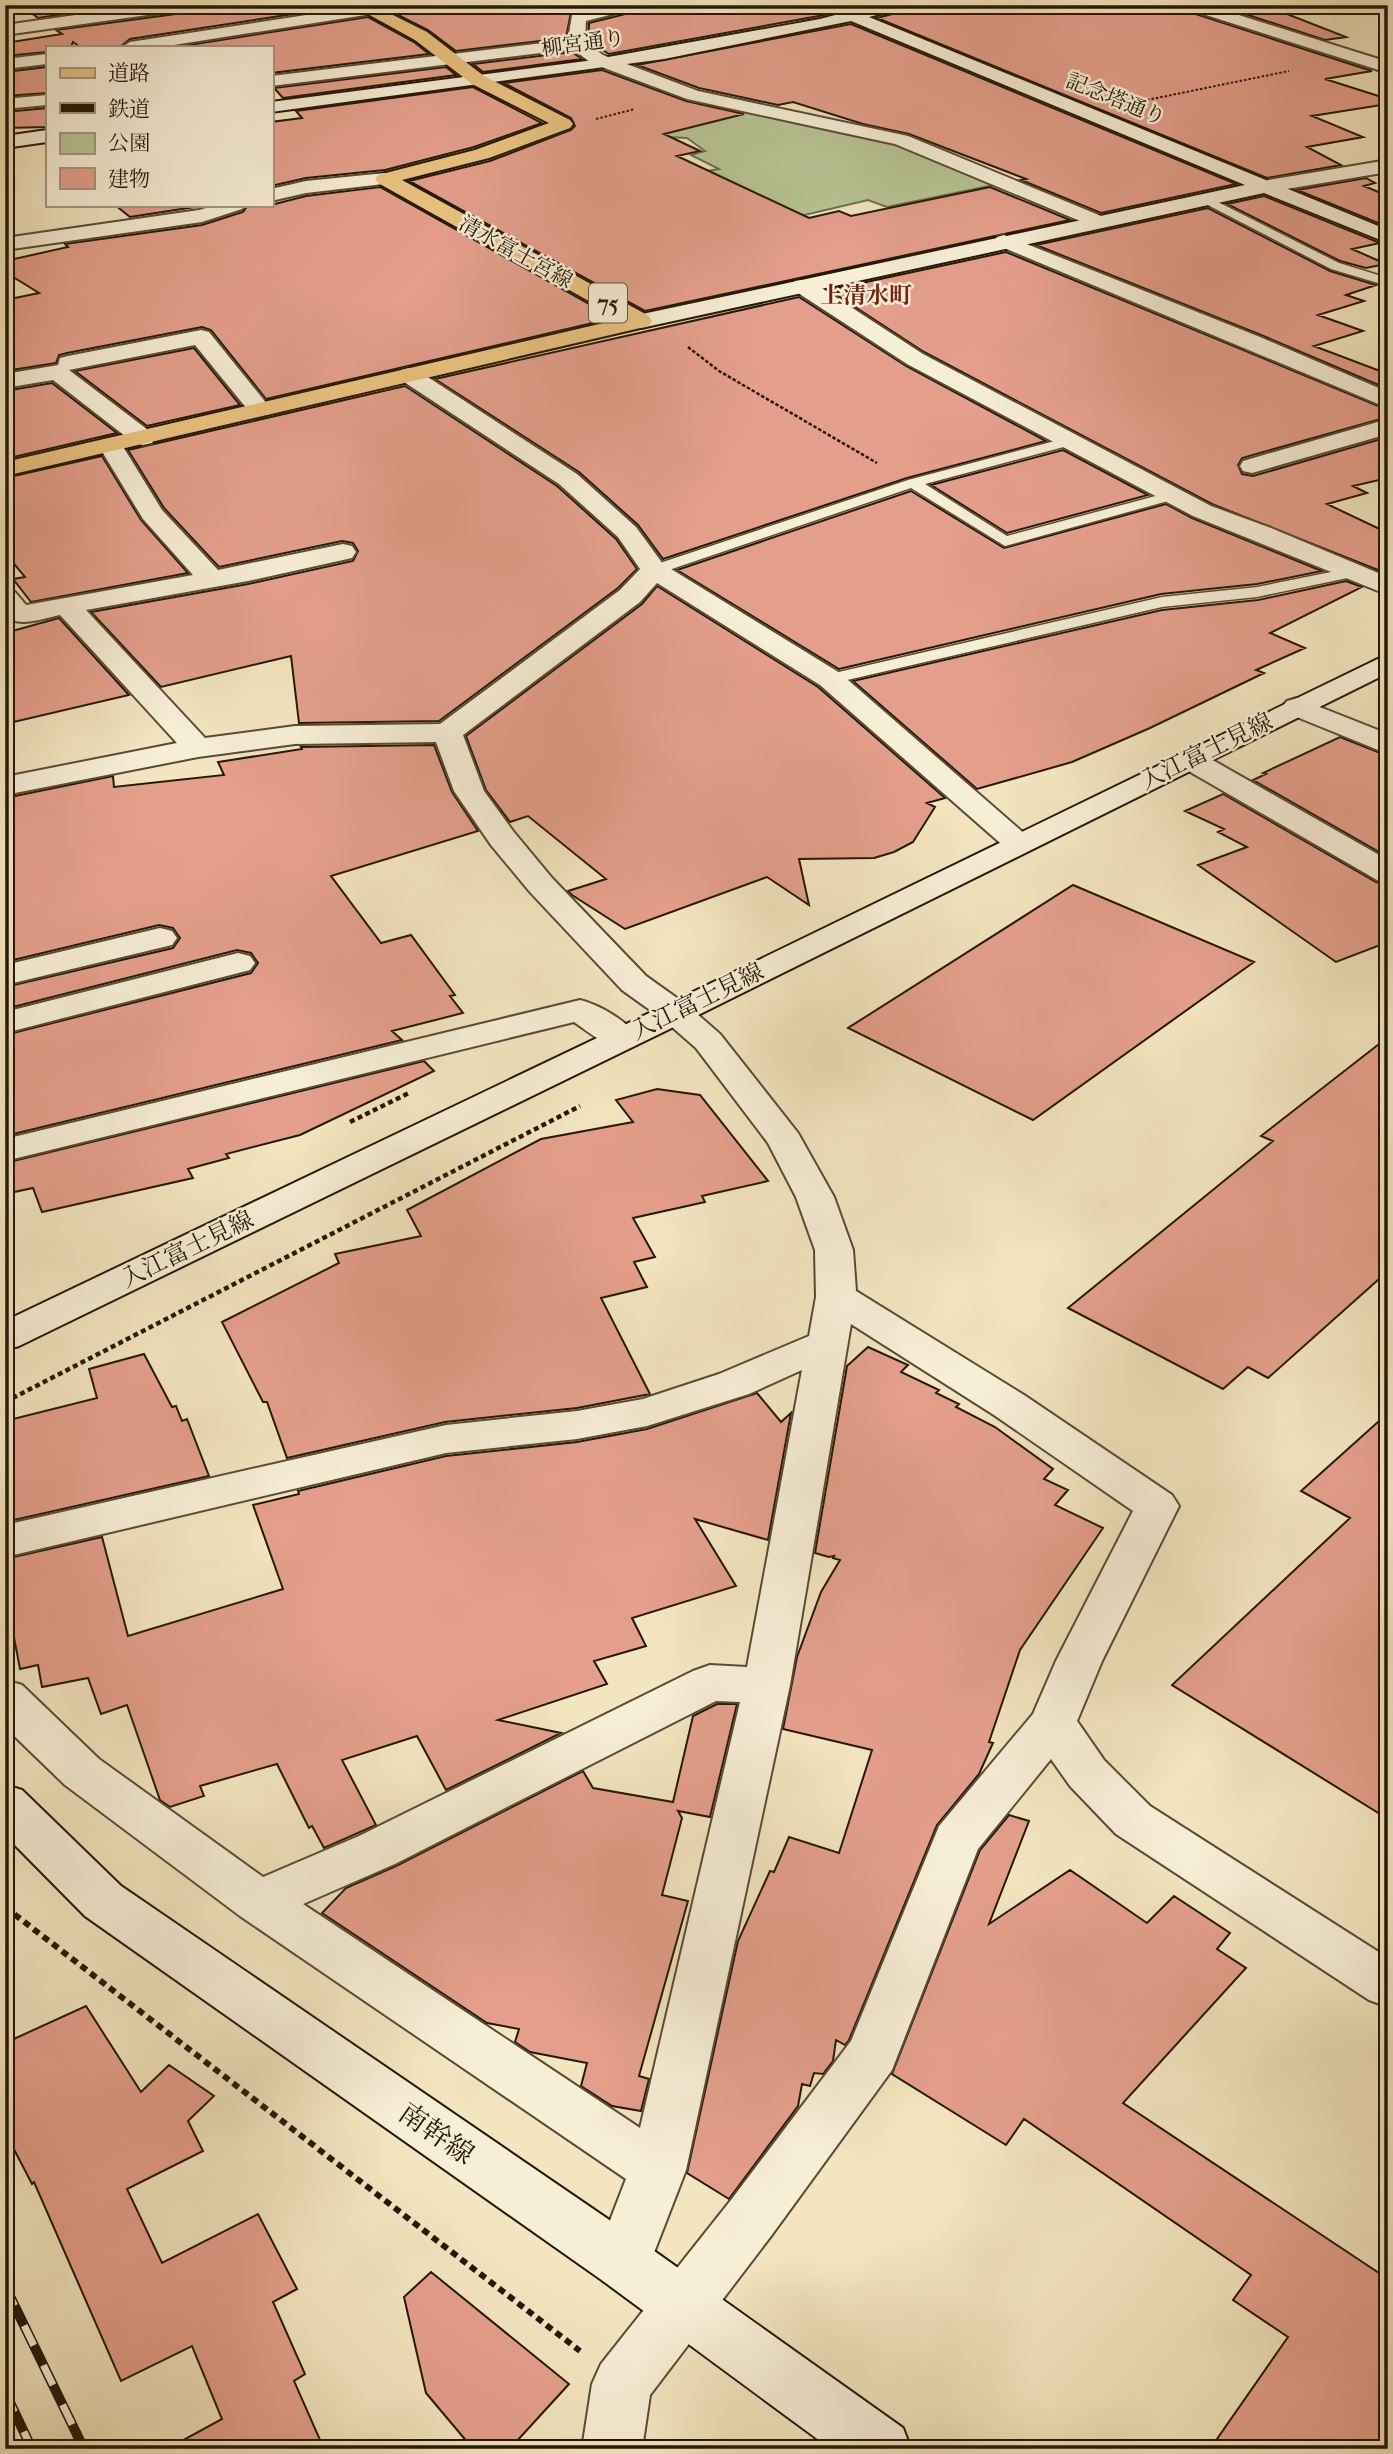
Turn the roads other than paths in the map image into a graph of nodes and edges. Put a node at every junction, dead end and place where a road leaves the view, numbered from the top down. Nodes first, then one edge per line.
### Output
1 (183, 5) edge
2 (395, 5) edge
3 (631, 5) edge
4 (827, 5) edge
5 (897, 5) edge
6 (1190, 5) edge
7 (367, 7) edge
8 (24, 12) dead end
9 (854, 16) junction
10 (43, 26) junction
11 (5, 30) edge
12 (66, 40) dead end
13 (576, 44) junction
14 (136, 46) edge
15 (46, 60) edge
16 (452, 60) junction
17 (5, 64) edge
18 (610, 64) junction
19 (1388, 68) edge
20 (478, 80) junction
21 (273, 81) edge
22 (46, 100) edge
23 (5, 104) edge
24 (273, 107) edge
25 (45, 139) edge
26 (5, 142) edge
27 (1388, 166) edge
28 (384, 179) junction
29 (1268, 186) junction
30 (273, 195) edge
31 (1206, 200) junction
32 (232, 206) edge
33 (1099, 222) junction
34 (1388, 237) edge
35 (1004, 241) junction
36 (5, 244) edge
37 (1388, 282) edge
38 (803, 286) junction
39 (641, 321) junction
40 (68, 363) dead end
41 (409, 375) junction
42 (5, 381) edge
43 (1388, 401) edge
44 (260, 410) junction
45 (1388, 426) edge
46 (142, 438) junction
47 (1070, 441) junction
48 (110, 445) junction
49 (1252, 466) dead end
50 (5, 469) edge
51 (913, 483) junction
52 (1174, 495) junction
53 (343, 552) dead end
54 (654, 570) junction
55 (1356, 572) junction
56 (210, 578) junction
57 (1388, 587) edge
58 (5, 598) edge
59 (67, 606) junction
60 (1388, 662) edge
61 (830, 680) junction
62 (1297, 707) junction
63 (447, 733) junction
64 (1388, 745) edge
65 (198, 748) junction
66 (1191, 760) junction
67 (5, 786) edge
68 (1018, 842) junction
69 (1388, 873) edge
70 (160, 938) dead end
71 (57, 963) junction
72 (238, 963) dead end
73 (5, 975) edge
74 (85, 1003) junction
75 (676, 1013) junction
76 (5, 1023) edge
77 (621, 1038) junction
78 (5, 1150) edge
79 (836, 1297) junction
80 (5, 1338) edge
81 (826, 1345) junction
82 (5, 1541) edge
83 (767, 1685) junction
84 (5, 1698) edge
85 (1053, 1723) junction
86 (5, 1804) edge
87 (258, 1901) junction
88 (1388, 1985) edge
89 (658, 2170) junction
90 (623, 2262) junction
91 (684, 2305) junction
92 (612, 2449) edge
93 (881, 2449) edge

1 - 10 street
2 - 7 main road
3 - 13 street
4 - 9 street, 記念塔通り
5 - 9 street, 柳宮通り
6 - 19 street
7 - 14 street
7 - 16 main road
8 - 10 street
9 - 18 street, 柳宮通り
9 - 29 street, 記念塔通り
10 - 11 street
10 - 12 street
13 - 16 street
13 - 18 street
15 - 17 street
16 - 20 main road
16 - 21 street
18 - 20 street, 柳宮通り
18 - 33 street
20 - 24 street, 柳宮通り
20 - 28 main road
22 - 23 street
25 - 26 street
27 - 29 street
28 - 30 street
28 - 39 main road, 清水富士宮線 / 75
29 - 31 street
29 - 34 street, 記念塔通り
31 - 33 street
31 - 37 lane
32 - 36 street
33 - 35 street
35 - 38 street
35 - 43 street
38 - 39 street
38 - 47 street
39 - 41 main road, 75
40 - 44 street
41 - 44 main road, 75
41 - 54 street
42 - 46 street
44 - 46 main road, 75
45 - 49 street
46 - 48 main road, 75
47 - 51 lane
47 - 52 street
48 - 50 main road, 75
48 - 56 street
51 - 52 lane
51 - 54 lane
52 - 55 street
53 - 56 street
54 - 61 street
54 - 63 street
55 - 57 street
55 - 61 lane
56 - 59 street
58 - 59 street
59 - 65 street
60 - 62 street, 入江富士見線
61 - 68 street
62 - 64 street
62 - 66 street, 入江富士見線
63 - 65 street
63 - 75 street
65 - 67 street
66 - 68 street, 入江富士見線
66 - 69 street
68 - 75 street, 入江富士見線
70 - 71 street
71 - 73 street
71 - 74 street
72 - 74 street
74 - 76 street
75 - 77 street, 入江富士見線
75 - 79 street
77 - 78 street
77 - 80 street, 入江富士見線
79 - 81 street
79 - 85 street
81 - 82 street
81 - 83 street
83 - 87 street
83 - 89 street
84 - 87 street
85 - 88 street
85 - 91 street
86 - 90 street, 南幹線
87 - 89 street
89 - 90 street
90 - 91 street, 南幹線
91 - 92 street
91 - 93 street, 南幹線

